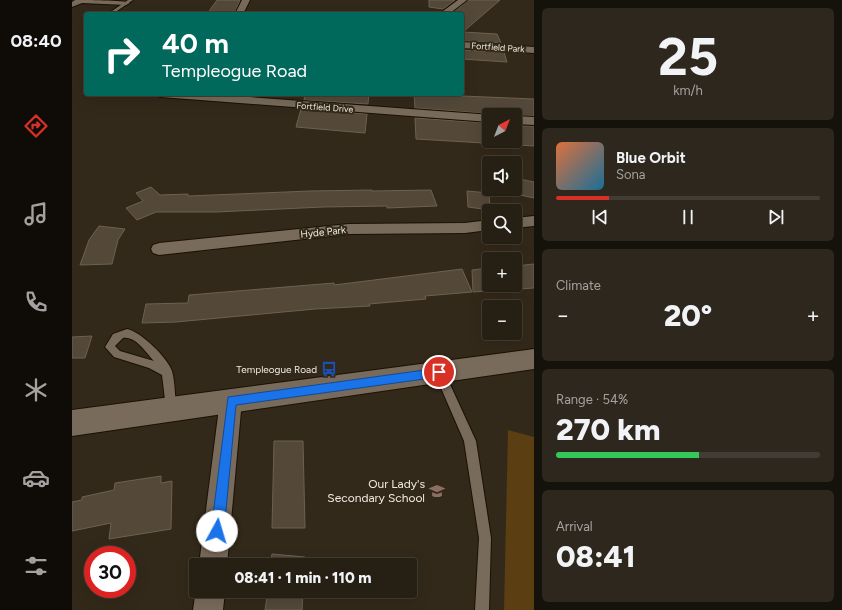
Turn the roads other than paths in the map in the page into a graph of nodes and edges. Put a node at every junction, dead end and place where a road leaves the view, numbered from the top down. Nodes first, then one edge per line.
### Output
1 (246, 0) edge
2 (463, 0) edge
3 (125, 2) edge
4 (75, 3) edge
5 (113, 12) edge
6 (239, 12) edge
7 (446, 12) edge
8 (464, 45) edge
9 (534, 50) edge
10 (188, 96) edge
11 (482, 117) edge
12 (522, 120) edge
13 (534, 121) edge
14 (534, 221) edge
15 (522, 222) edge
16 (482, 226) edge
17 (159, 248) dead end
18 (534, 359) edge
19 (167, 372) junction
20 (439, 372) junction
21 (231, 400) junction
22 (172, 409) junction
23 (72, 423) edge
24 (215, 558) edge
25 (209, 598) edge
26 (208, 610) edge
27 (482, 610) edge

1 - 6 street
2 - 7 street
3 - 4 street
3 - 5 street
4 - 5 street
8 - 9 street, Fortfield Park
10 - 11 street, Fortfield Drive
12 - 13 street
14 - 15 street
16 - 17 street, Hyde Park
18 - 20 main road
19 - 19 lane
19 - 22 lane
20 - 21 main road
20 - 27 lane
21 - 22 main road
21 - 24 street
22 - 23 main road
25 - 26 street

